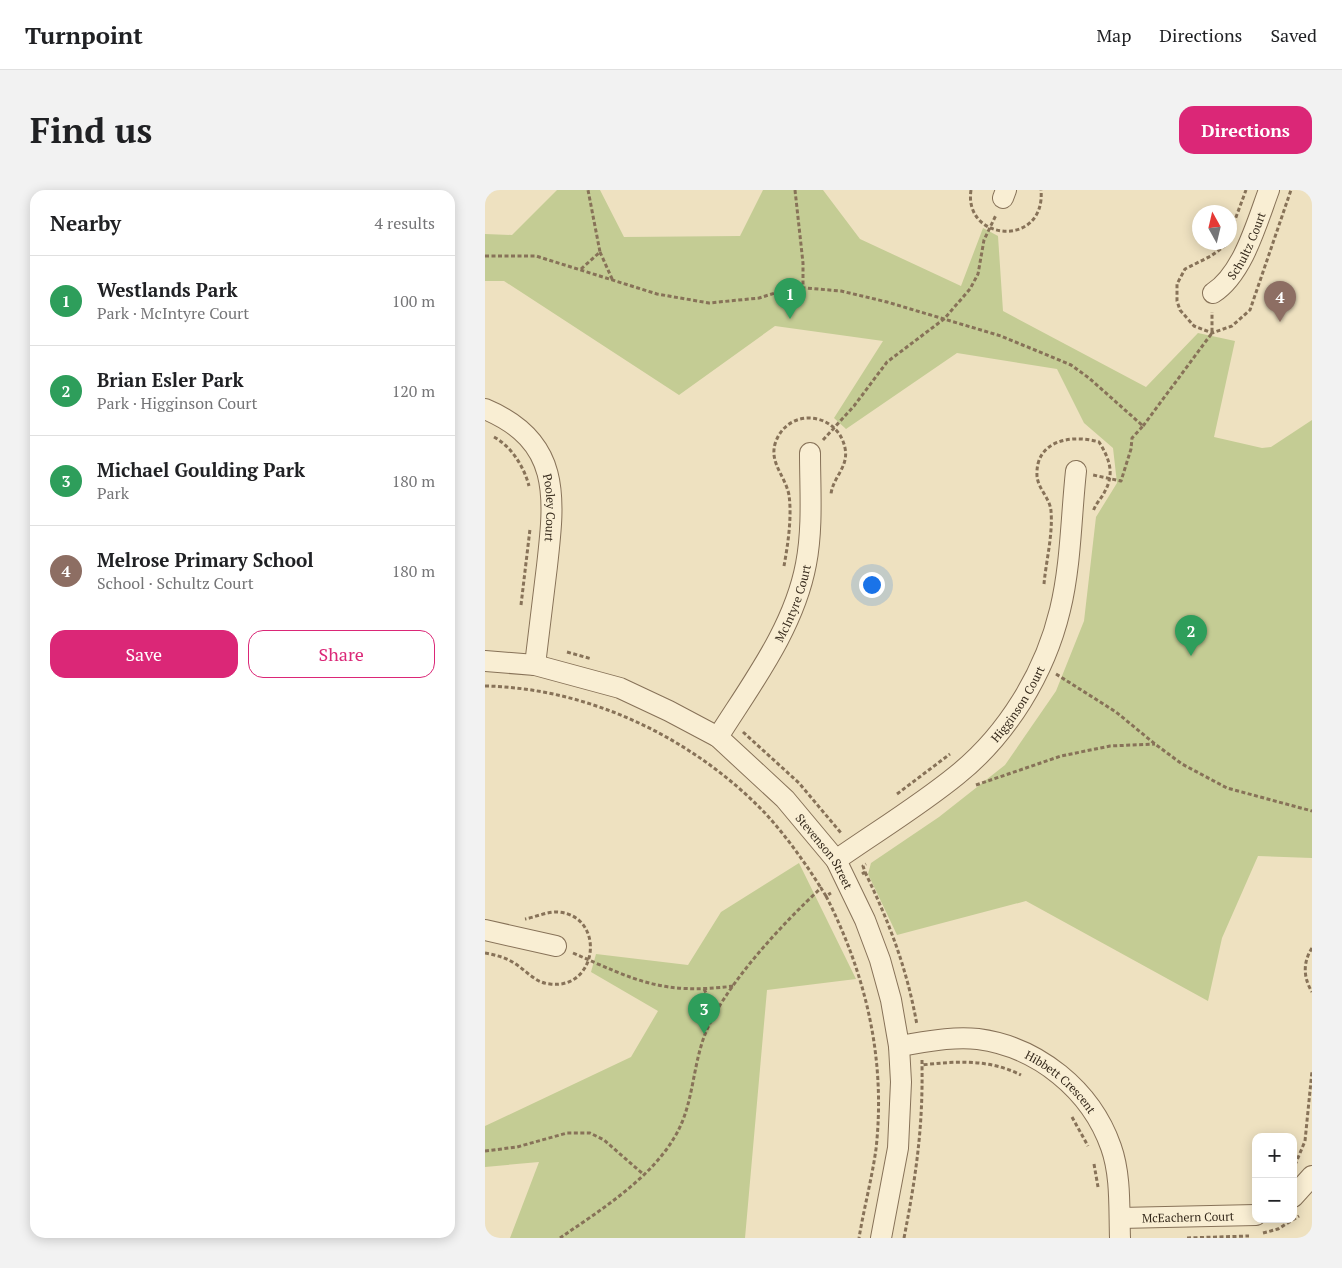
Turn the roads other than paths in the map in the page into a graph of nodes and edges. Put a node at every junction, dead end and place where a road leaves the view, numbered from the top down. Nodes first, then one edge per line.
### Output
1 (1269, 190) edge
2 (1213, 293) road end
3 (485, 409) edge
4 (810, 453) road end
5 (1076, 471) road end
6 (485, 661) edge
7 (535, 664) junction
8 (718, 738) junction
9 (836, 860) junction
10 (485, 930) edge
11 (556, 946) road end
12 (899, 1046) junction
13 (1312, 1176) edge
14 (1297, 1193) edge
15 (1252, 1215) edge
16 (1120, 1228) edge
17 (881, 1238) edge

1 - 2 street, Schultz Court
3 - 7 street, Pooley Court
4 - 8 street, McIntyre Court
5 - 9 street, Higginson Court
6 - 7 street, Stevenson Street
7 - 8 street, Stevenson Street
8 - 9 street, Stevenson Street
9 - 12 street, Stevenson Street
10 - 11 street
12 - 16 street, Hibbett Crescent
12 - 17 street, Stevenson Street
13 - 14 street
15 - 16 street, McEachern Court

